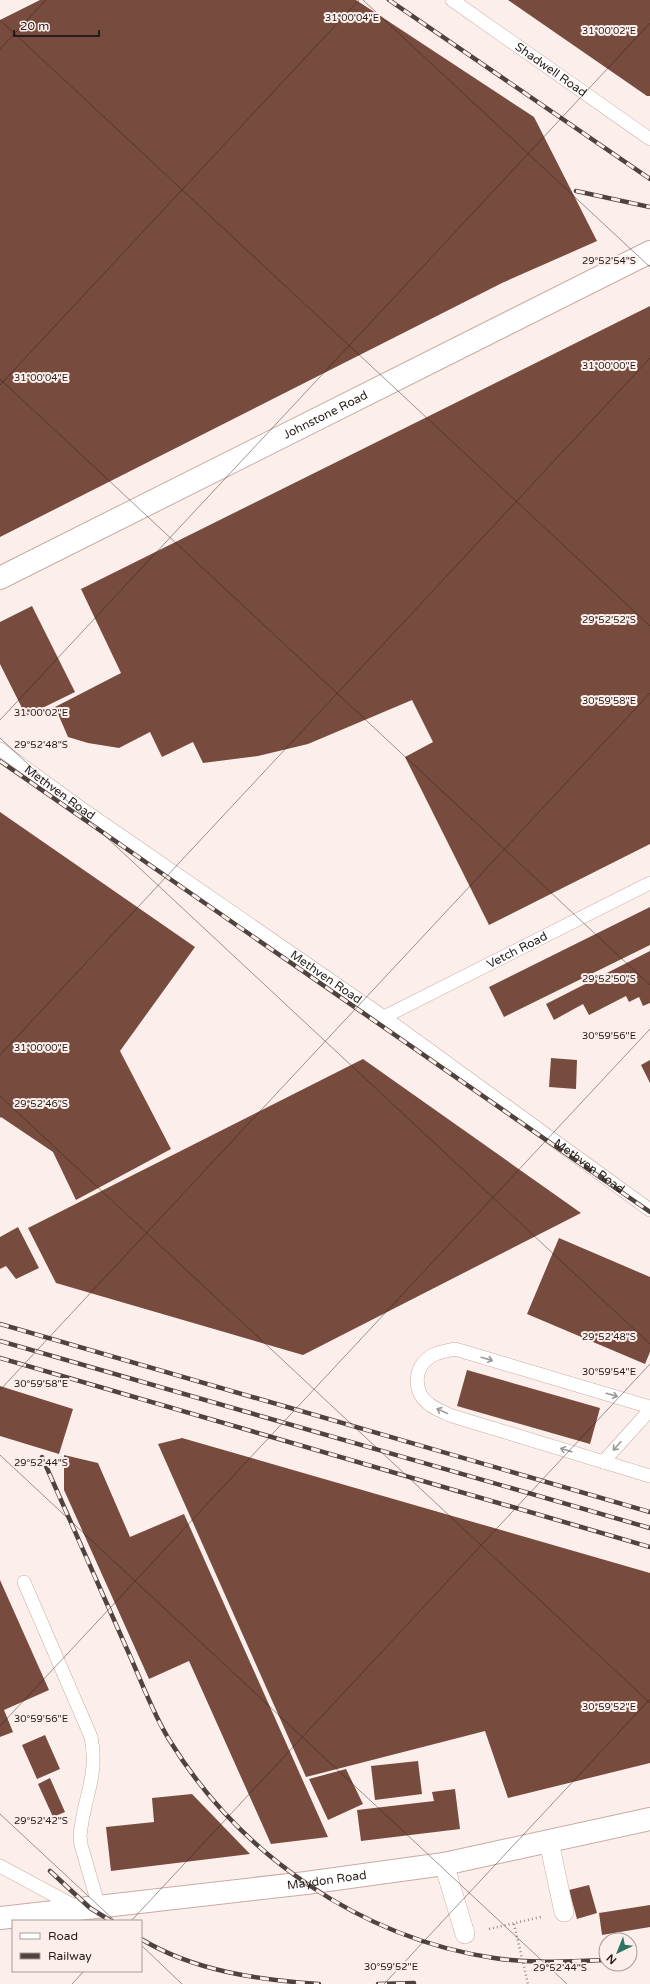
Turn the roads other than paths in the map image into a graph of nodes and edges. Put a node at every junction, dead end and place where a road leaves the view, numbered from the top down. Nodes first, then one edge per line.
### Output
1 (452, 0) edge
2 (650, 138) edge
3 (650, 252) edge
4 (0, 578) edge
5 (0, 749) edge
6 (650, 883) edge
7 (384, 1017) junction
8 (650, 1210) edge
9 (650, 1408) edge
10 (603, 1462) junction
11 (650, 1476) edge
12 (24, 1582) dead end
13 (650, 1819) edge
14 (549, 1842) junction
15 (444, 1864) junction
16 (0, 1866) edge
17 (89, 1908) junction
18 (564, 1912) dead end
19 (0, 1918) edge
20 (465, 1934) dead end

1 - 2 lane, Shadwell Road
3 - 4 street, Johnstone Road
5 - 7 lane, Methven Road
6 - 7 lane, Vetch Road
7 - 8 lane, Methven Road
9 -> 10 lane
10 -> 9 lane
10 - 11 lane
12 - 17 lane
13 - 14 street, Maydon Road
14 - 15 street, Maydon Road
14 - 18 street
15 - 17 street, Maydon Road
15 - 20 street
16 - 17 lane
17 - 19 street, Maydon Road

